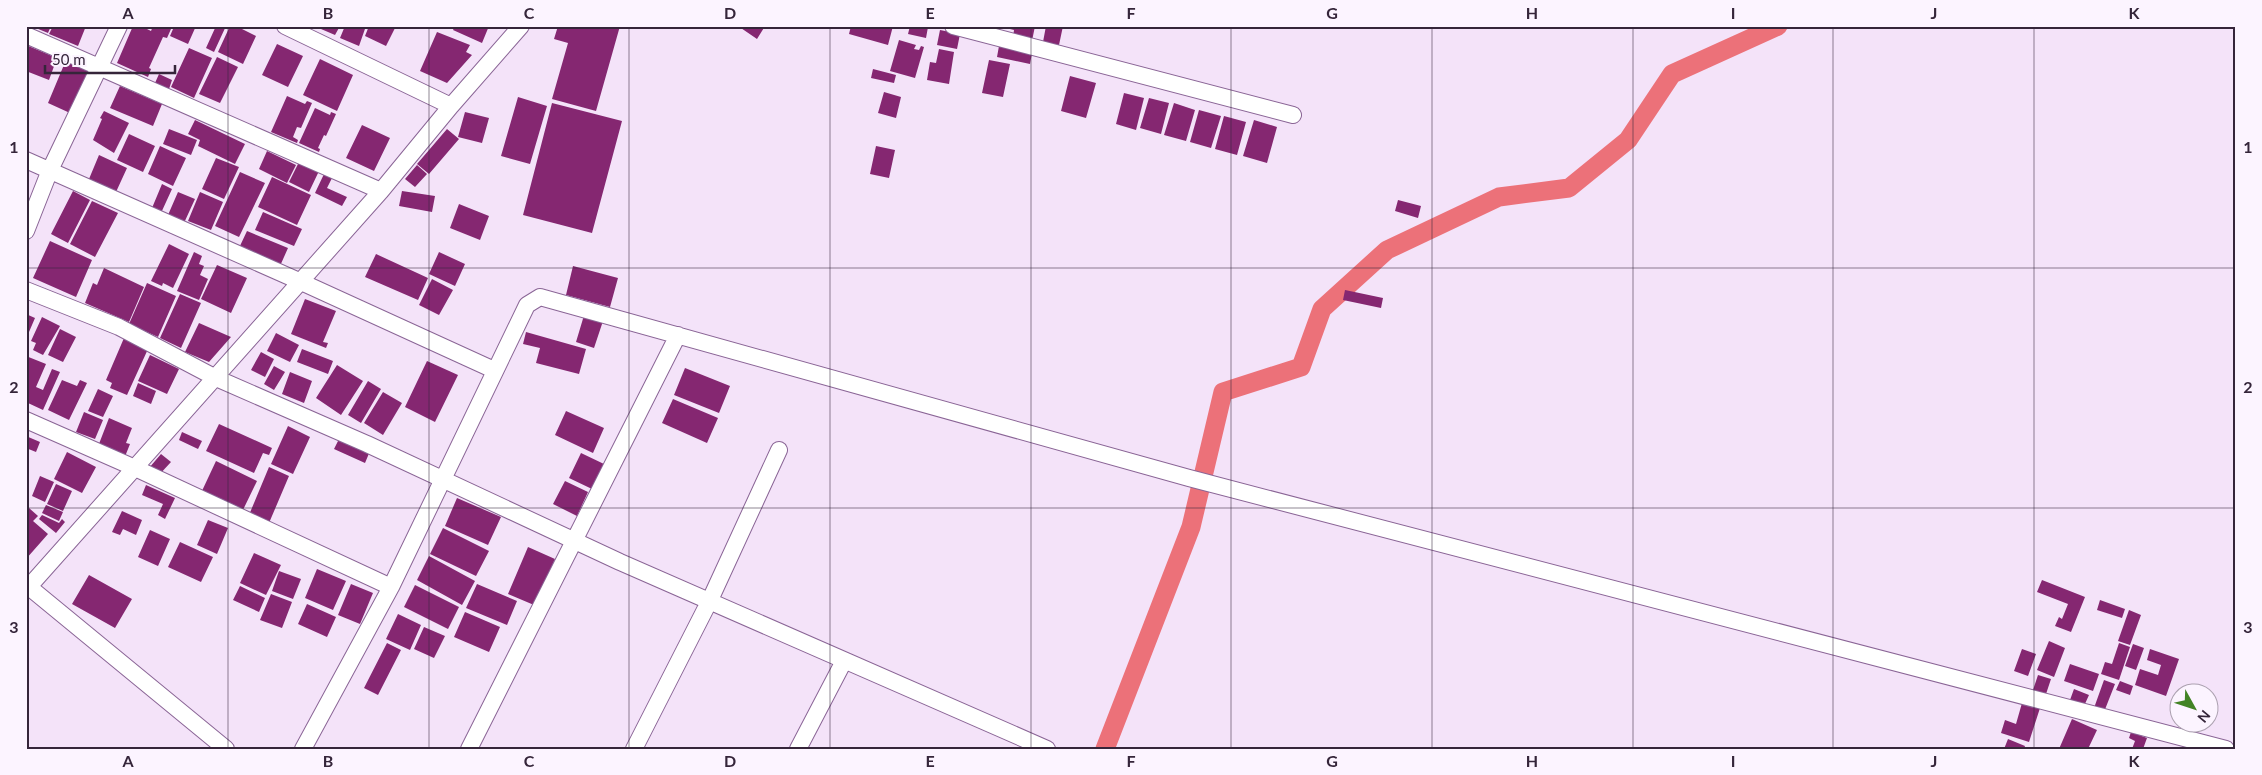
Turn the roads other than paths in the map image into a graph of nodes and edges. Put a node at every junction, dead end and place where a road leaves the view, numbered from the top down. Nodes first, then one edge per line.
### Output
1 (119, 26) edge
2 (285, 26) edge
3 (521, 26) edge
4 (953, 26) edge
5 (26, 34) edge
6 (101, 67) junction
7 (451, 106) junction
8 (1293, 116) dead end
9 (26, 160) edge
10 (50, 170) junction
11 (381, 191) junction
12 (26, 231) edge
13 (299, 281) junction
14 (26, 290) edge
15 (678, 335) junction
16 (494, 370) junction
17 (216, 378) junction
18 (26, 420) edge
19 (780, 450) dead end
20 (135, 468) junction
21 (443, 480) junction
22 (575, 541) junction
23 (391, 587) junction
24 (28, 588) edge
25 (710, 600) junction
26 (844, 661) junction
27 (226, 749) edge
28 (304, 749) edge
29 (469, 749) edge
30 (634, 749) edge
31 (798, 749) edge
32 (1047, 749) edge
33 (2226, 749) edge

1 - 6 street
2 - 7 street
3 - 7 street
4 - 8 street
5 - 6 street
6 - 10 street
6 - 11 street
7 - 11 street
9 - 10 street
10 - 12 street
10 - 13 street
11 - 13 street
13 - 16 street
13 - 17 street
14 - 17 street
15 - 16 street
15 - 22 street
15 - 33 street
16 - 21 street
17 - 20 street
17 - 21 street
18 - 20 street
19 - 25 street
20 - 23 street
20 - 24 street
21 - 22 street
21 - 23 street
22 - 25 street
22 - 29 street
23 - 28 street
24 - 27 street
25 - 26 street
25 - 30 street
26 - 31 street
26 - 32 street

